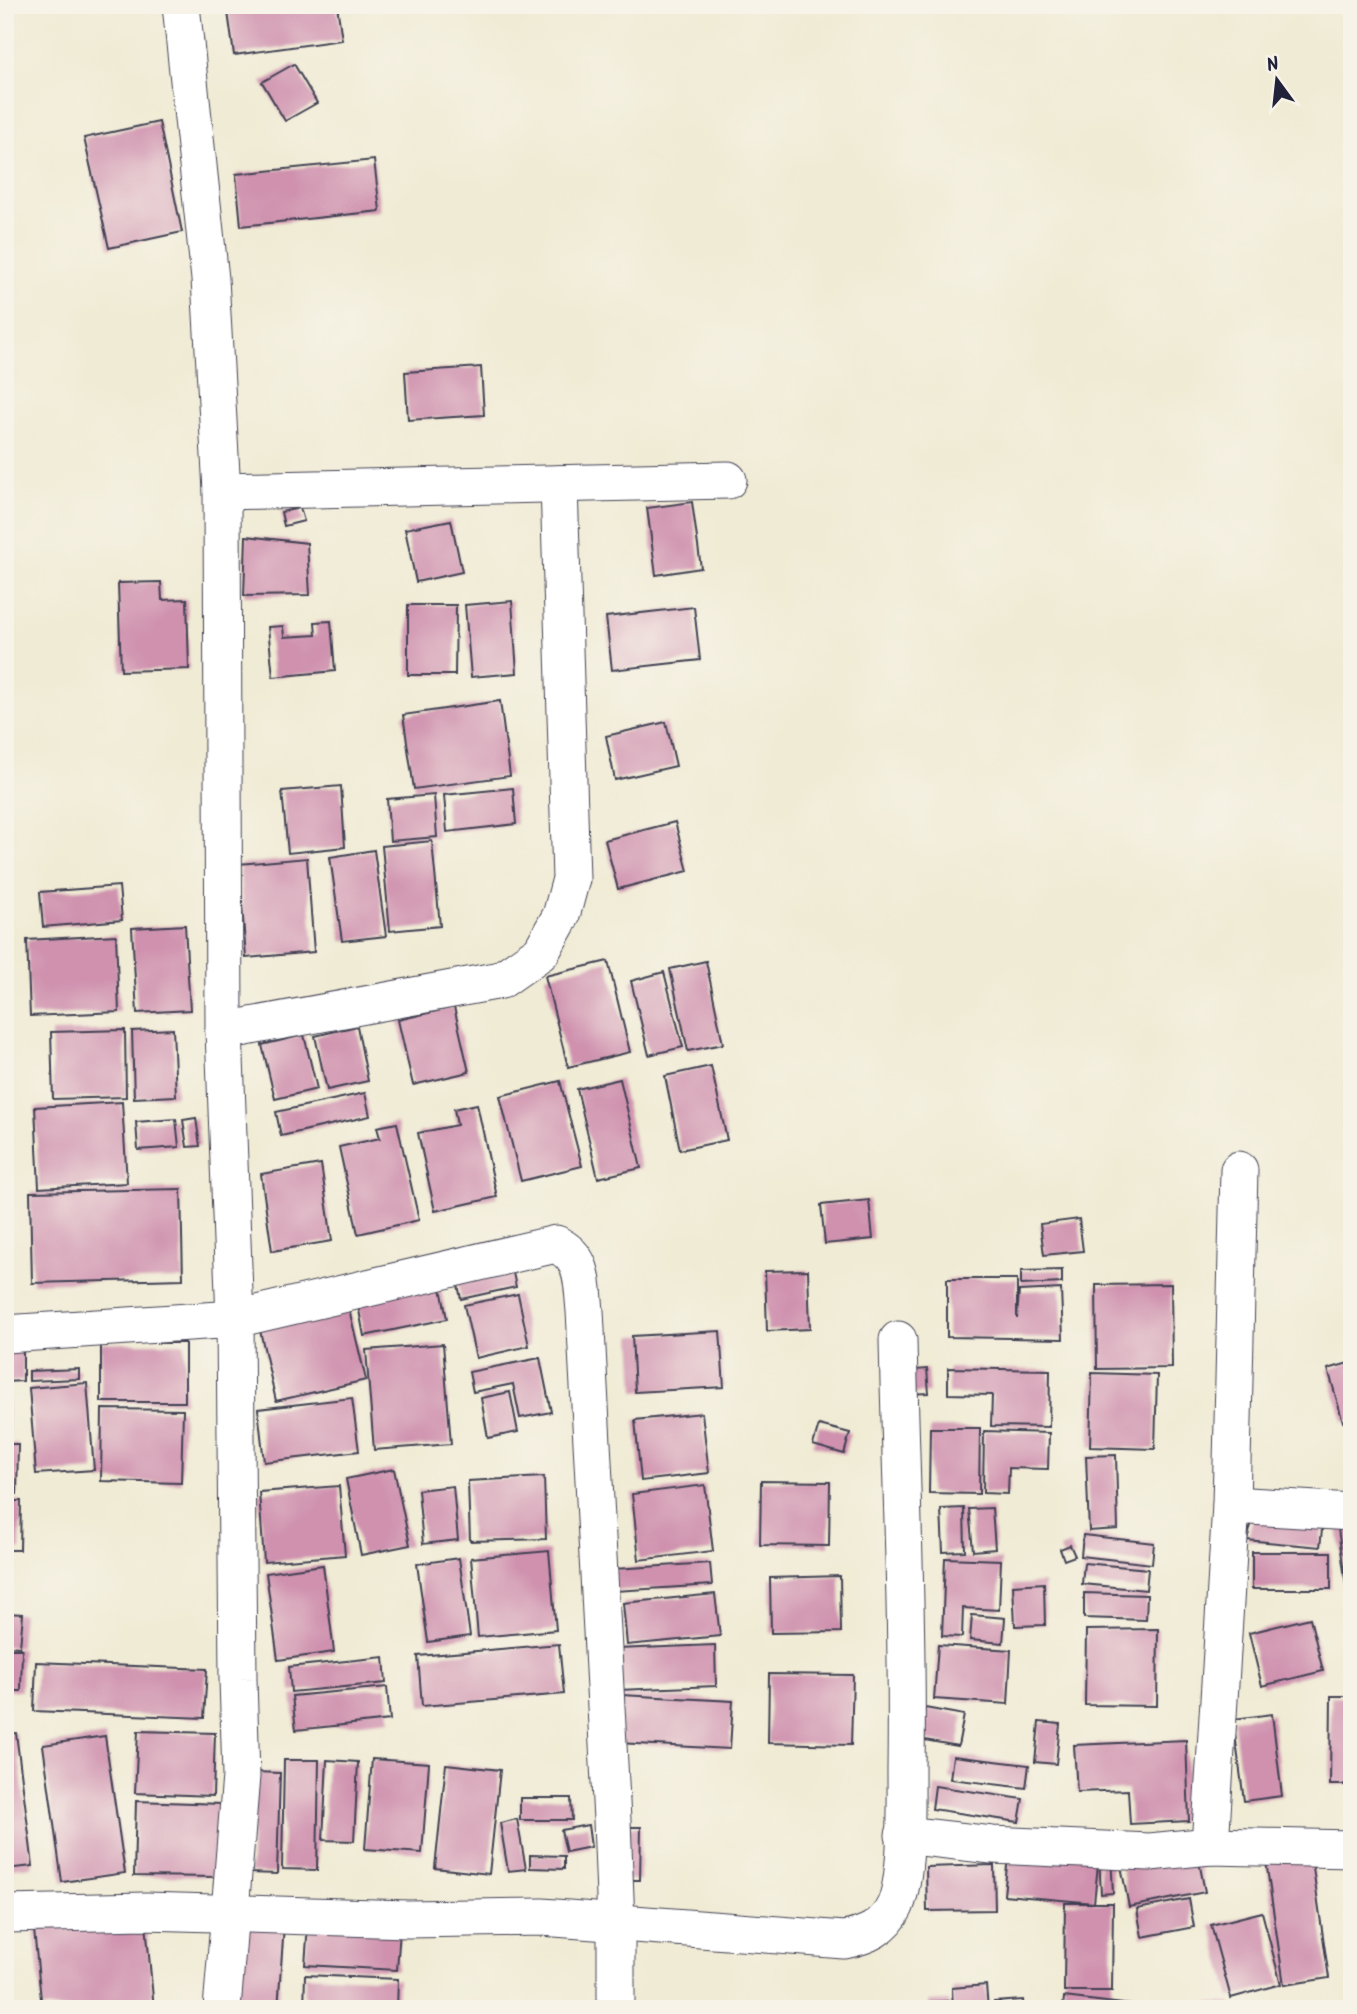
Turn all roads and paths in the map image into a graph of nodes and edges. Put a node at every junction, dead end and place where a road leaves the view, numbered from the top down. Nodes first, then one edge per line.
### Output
1 (181, 5) edge
2 (728, 480) dead end
3 (559, 484) junction
4 (222, 491) junction
5 (225, 1031) junction
6 (1239, 1170) dead end
7 (235, 1319) junction
8 (5, 1334) edge
9 (898, 1340) dead end
10 (1231, 1505) junction
11 (1352, 1512) edge
12 (904, 1835) junction
13 (1210, 1846) junction
14 (1352, 1849) edge
15 (5, 1914) edge
16 (229, 1914) junction
17 (616, 1923) junction
18 (222, 2009) edge
19 (616, 2009) edge

1 - 4 street
2 - 3 street
3 - 4 street
3 - 5 street
4 - 5 street
5 - 7 street
6 - 10 street
7 - 8 street
7 - 16 street
7 - 17 street
9 - 12 street
10 - 11 street
10 - 13 street
12 - 13 street
12 - 17 street
13 - 14 street
15 - 16 street
16 - 17 street
16 - 18 street
17 - 19 street

